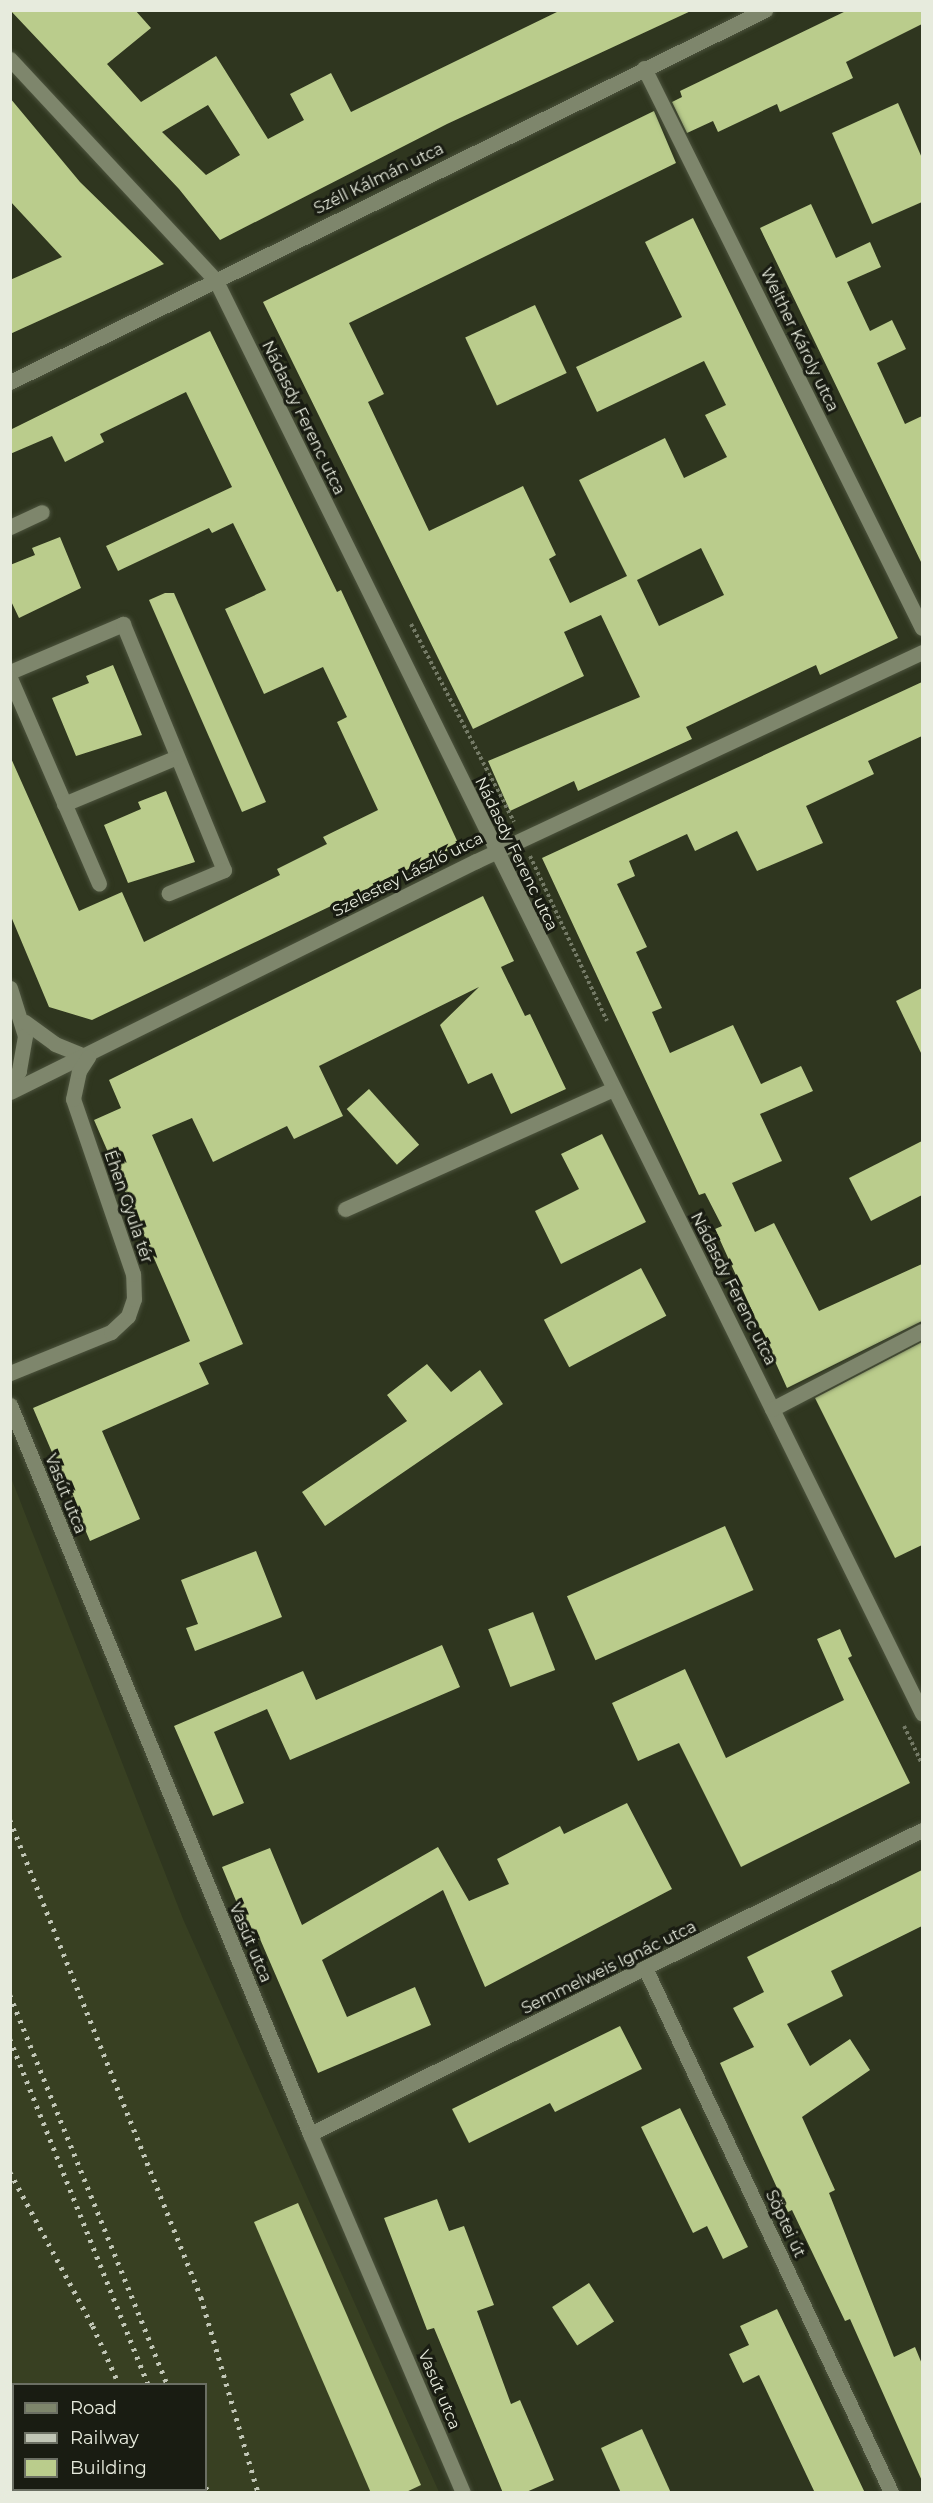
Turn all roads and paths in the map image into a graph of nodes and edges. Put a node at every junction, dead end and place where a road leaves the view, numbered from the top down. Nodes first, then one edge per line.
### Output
1 (765, 10) edge
2 (10, 59) edge
3 (644, 68) junction
4 (216, 281) junction
5 (10, 382) edge
6 (42, 512) dead end
7 (10, 527) edge
8 (922, 628) edge
9 (922, 652) edge
10 (10, 672) edge
11 (10, 678) edge
12 (177, 757) junction
13 (64, 804) junction
14 (494, 852) junction
15 (99, 884) dead end
16 (169, 893) dead end
17 (10, 988) edge
18 (25, 1022) junction
19 (88, 1057) junction
20 (10, 1086) edge
21 (613, 1089) junction
22 (10, 1092) edge
23 (345, 1209) dead end
24 (922, 1331) edge
25 (10, 1373) edge
26 (10, 1405) edge
27 (772, 1409) junction
28 (922, 1713) edge
29 (901, 1721) dead end
30 (922, 1764) edge
31 (922, 1830) edge
32 (646, 1970) junction
33 (310, 2134) junction
34 (464, 2493) edge
35 (891, 2493) edge

1 - 3 street, Széll Kálmán utca
2 - 4 street, Nádasdy Ferenc utca
3 - 4 street, Széll Kálmán utca
3 - 8 street, Welther Károly utca
4 - 5 street, Széll Kálmán utca
4 - 14 street, Nádasdy Ferenc utca
6 - 7 street
9 - 14 street, Szelestey László utca
10 - 12 street
11 - 13 street
12 - 13 street
12 - 16 street
13 - 15 street
14 - 19 street, Szelestey László utca
14 - 21 street, Nádasdy Ferenc utca
17 - 18 street
18 - 19 street
18 - 20 street
19 - 22 street, Szelestey László utca
19 - 25 street, Éhen Gyula tér
21 - 23 street
21 - 27 street, Nádasdy Ferenc utca
24 - 27 street
26 - 33 street, Vasút utca
27 - 28 street, Nádasdy Ferenc utca
29 - 30 path
31 - 32 street, Semmelweis Ignác utca
32 - 33 street, Semmelweis Ignác utca
32 - 35 street, Söptei út
33 - 34 street, Vasút utca

